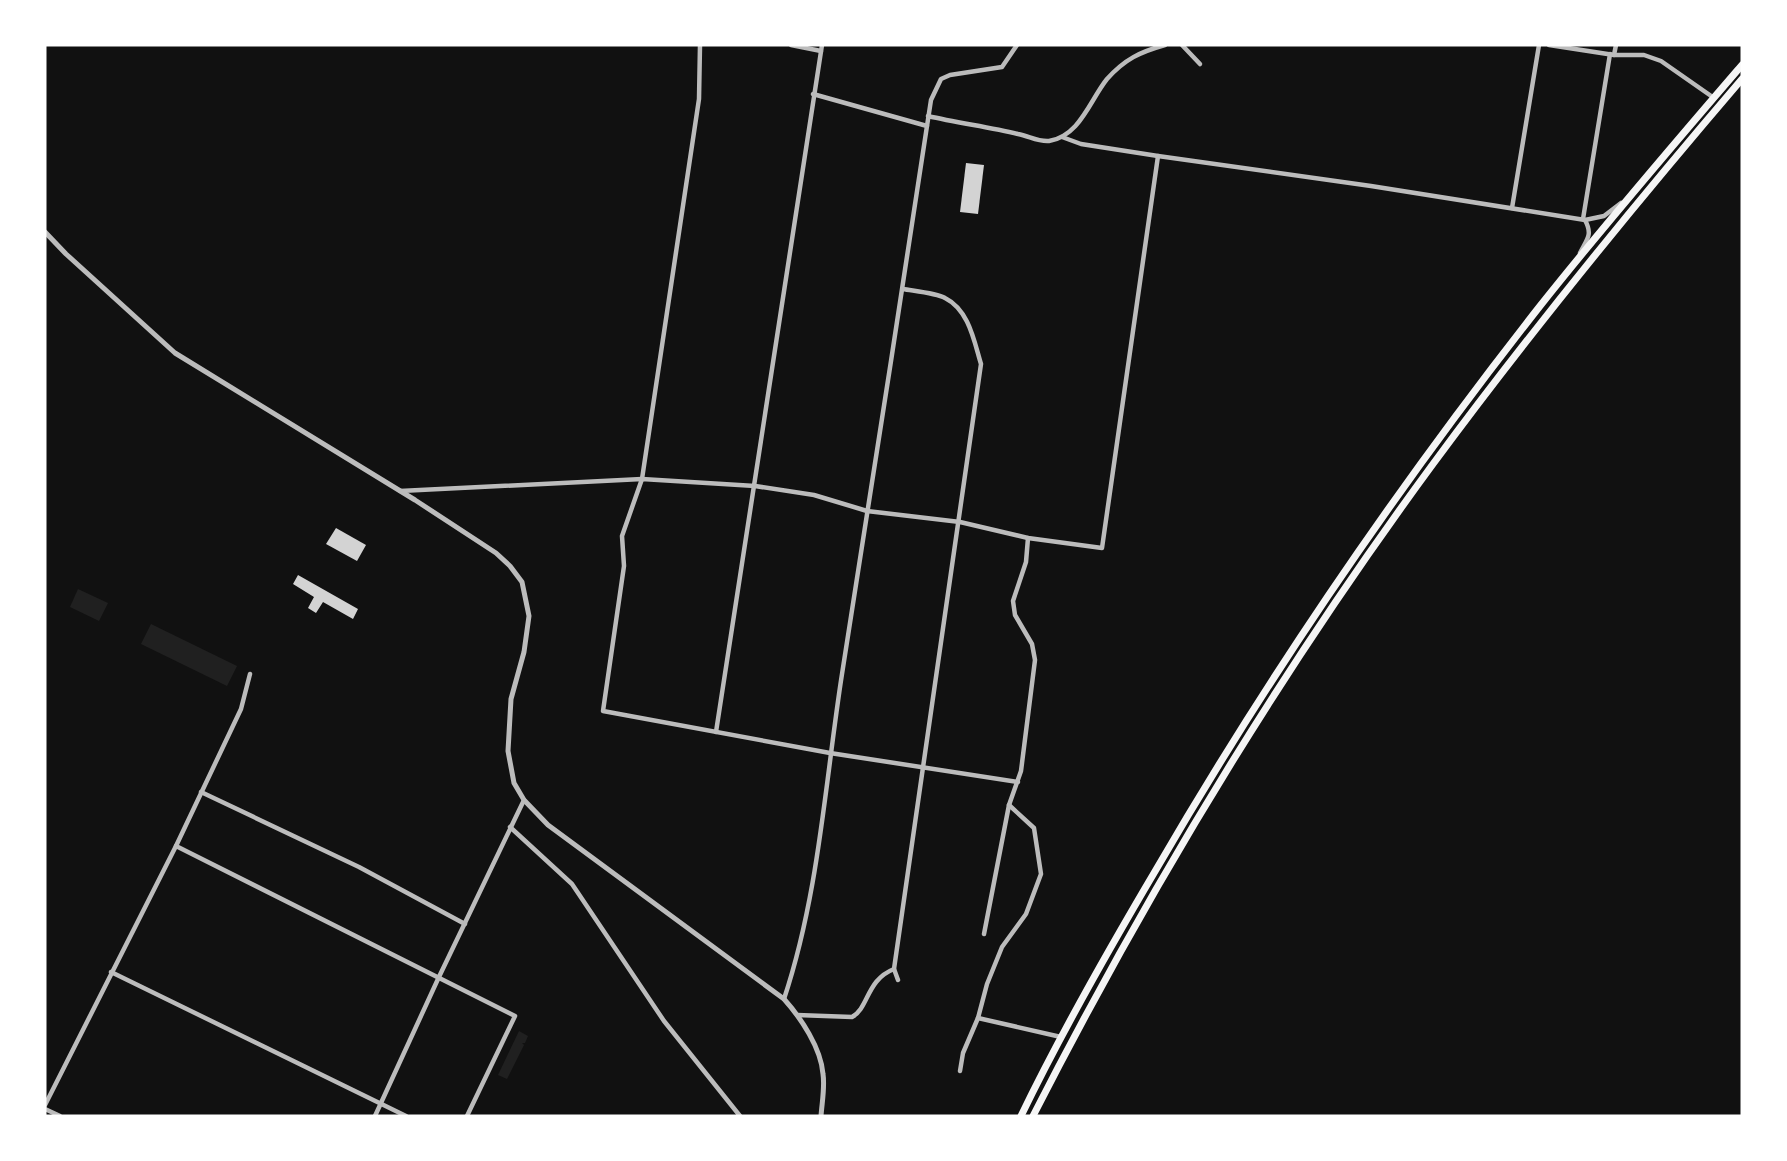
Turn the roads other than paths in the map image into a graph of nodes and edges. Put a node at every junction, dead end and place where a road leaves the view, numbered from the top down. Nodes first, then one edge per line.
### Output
1 (700, 45) edge
2 (791, 45) edge
3 (1017, 45) edge
4 (1165, 45) edge
5 (1182, 45) edge
6 (1539, 45) edge
7 (1549, 45) edge
8 (1616, 45) edge
9 (821, 48) edge
10 (1612, 54) junction
11 (1200, 64) dead end
12 (1742, 65) edge
13 (1742, 79) edge
14 (813, 94) junction
15 (1714, 98) junction
16 (928, 116) junction
17 (927, 126) junction
18 (1062, 137) junction
19 (1158, 156) junction
20 (1632, 195) junction
21 (1512, 207) junction
22 (1584, 220) junction
23 (45, 232) edge
24 (1575, 263) junction
25 (903, 289) junction
26 (642, 479) junction
27 (755, 486) junction
28 (400, 491) junction
29 (867, 511) junction
30 (960, 522) junction
31 (1028, 538) junction
32 (250, 674) dead end
33 (716, 732) junction
34 (830, 753) junction
35 (922, 766) junction
36 (1018, 782) junction
37 (201, 792) junction
38 (524, 800) junction
39 (1009, 805) junction
40 (510, 827) junction
41 (176, 846) junction
42 (465, 924) junction
43 (984, 934) dead end
44 (894, 969) junction
45 (111, 972) junction
46 (438, 979) junction
47 (898, 980) dead end
48 (784, 999) junction
49 (797, 1015) junction
50 (978, 1018) junction
51 (1061, 1038) junction
52 (960, 1071) dead end
53 (381, 1103) junction
54 (45, 1107) edge
55 (60, 1116) edge
56 (375, 1116) edge
57 (406, 1116) edge
58 (467, 1116) edge
59 (740, 1116) edge
60 (821, 1116) edge
61 (1021, 1116) edge
62 (1033, 1116) edge

1 - 26 street
2 - 9 street
3 - 16 street
4 - 18 street
5 - 11 street
6 - 21 street
7 - 10 street
8 - 10 street
9 - 14 street
10 - 15 street
10 - 22 street
12 - 15 highway
13 - 62 highway
14 - 17 street
14 - 27 street
15 - 20 highway
16 - 17 street
16 - 18 street
17 - 25 street
18 - 19 street
19 - 21 street
19 - 31 street
20 - 22 street
20 - 24 highway
21 - 22 street
22 - 24 street
23 - 28 street
24 - 51 highway
25 - 29 street
25 - 30 street
26 - 27 street
26 - 28 street
26 - 33 street
27 - 29 street
27 - 33 street
28 - 38 street
29 - 30 street
29 - 34 street
30 - 31 street
30 - 35 street
31 - 36 street
32 - 37 street
33 - 34 street
34 - 35 street
34 - 48 street
35 - 36 street
35 - 44 street
36 - 39 street
37 - 41 street
37 - 42 street
38 - 40 street
38 - 48 street
39 - 43 street
39 - 50 street
40 - 42 street
40 - 59 street
41 - 45 street
41 - 46 street
42 - 46 street
44 - 47 street
44 - 49 street
45 - 53 street
45 - 54 street
46 - 53 street
46 - 58 street
48 - 49 street
49 - 60 street
50 - 51 street
50 - 52 street
51 - 61 highway
53 - 56 street
53 - 57 street
54 - 55 street

